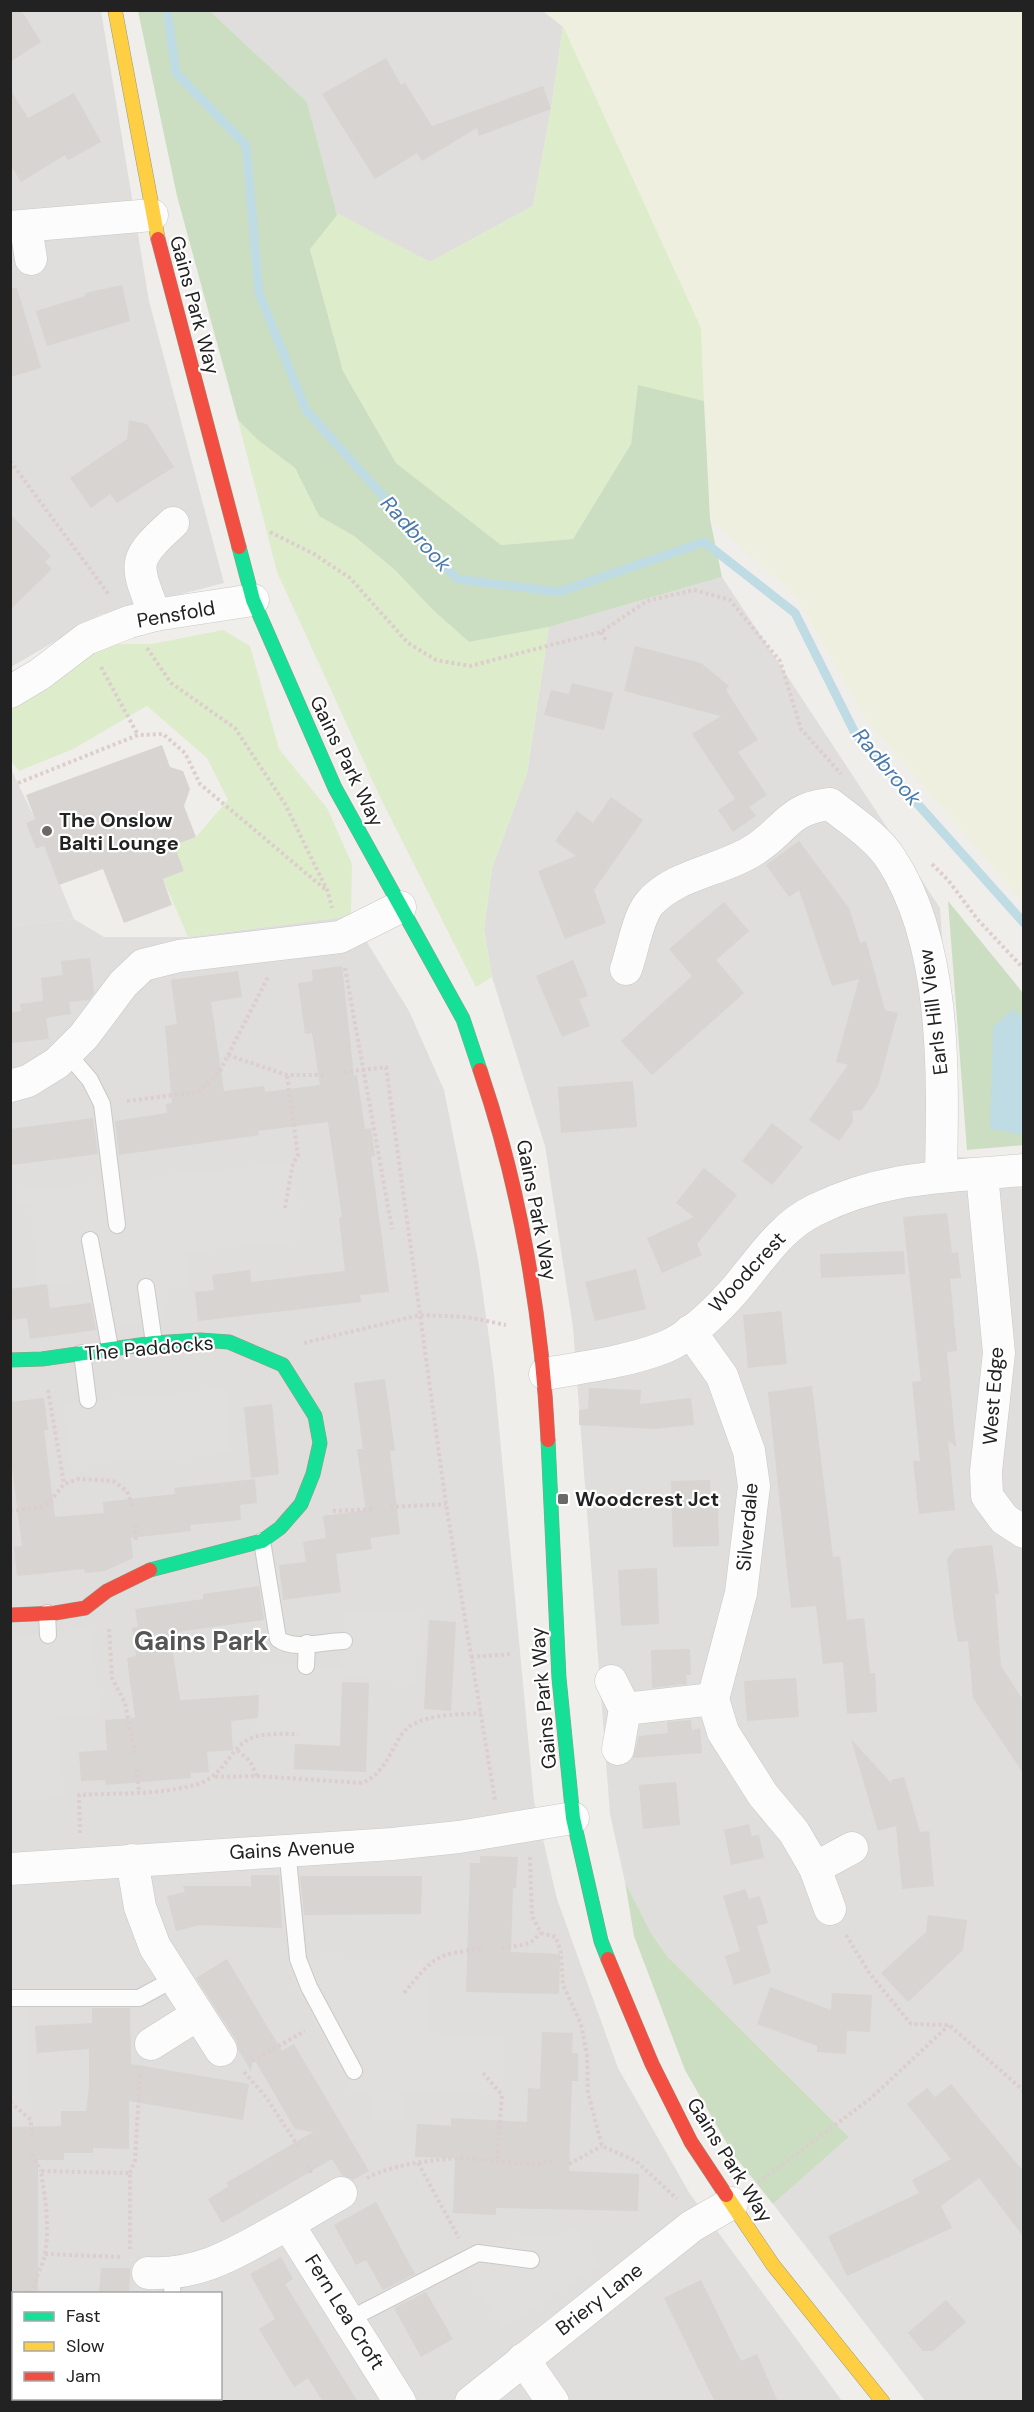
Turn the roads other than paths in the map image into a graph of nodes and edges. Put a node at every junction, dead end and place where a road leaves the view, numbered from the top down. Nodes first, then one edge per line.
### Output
1 (115, 10) edge
2 (152, 215) junction
3 (18, 227) edge
4 (31, 260) dead end
5 (173, 523) dead end
6 (253, 600) junction
7 (142, 618) junction
8 (10, 692) edge
9 (400, 907) junction
10 (626, 969) dead end
11 (67, 1053) junction
12 (10, 1086) edge
13 (1023, 1170) edge
14 (941, 1174) junction
15 (982, 1174) junction
16 (117, 1225) dead end
17 (90, 1240) dead end
18 (146, 1287) dead end
19 (690, 1331) junction
20 (154, 1343) junction
21 (110, 1348) junction
22 (82, 1353) junction
23 (10, 1359) edge
24 (545, 1374) junction
25 (88, 1400) dead end
26 (1023, 1532) edge
27 (262, 1541) junction
28 (47, 1613) junction
29 (10, 1615) edge
30 (48, 1635) dead end
31 (344, 1641) dead end
32 (307, 1643) junction
33 (306, 1666) dead end
34 (611, 1681) dead end
35 (713, 1699) junction
36 (625, 1709) junction
37 (618, 1749) dead end
38 (573, 1818) junction
39 (852, 1848) dead end
40 (287, 1849) junction
41 (132, 1860) junction
42 (814, 1868) junction
43 (10, 1869) edge
44 (830, 1909) road end
45 (174, 1978) junction
46 (10, 1998) edge
47 (197, 2015) junction
48 (151, 2044) road end
49 (231, 2059) road end
50 (354, 2071) dead end
51 (341, 2193) road end
52 (732, 2203) junction
53 (288, 2224) junction
54 (531, 2260) dead end
55 (164, 2280) edge
56 (350, 2319) junction
57 (523, 2358) junction
58 (400, 2402) edge
59 (471, 2402) edge
60 (553, 2402) edge
61 (883, 2402) edge

1 - 2 street, Gains Park Way
2 - 3 street
2 - 6 street, Gains Park Way
3 - 4 street
5 - 7 street
6 - 7 street, Pensfold
6 - 9 street, Gains Park Way
7 - 8 street, Pensfold
9 - 11 street
9 - 24 street, Gains Park Way
10 - 14 street, Earls Hill View
11 - 12 street
11 - 16 lane
13 - 15 street, Woodcrest
14 - 15 street, Woodcrest
14 - 19 street, Woodcrest
15 - 26 street, West Edge
17 - 21 lane
18 - 20 lane
19 - 24 street, Woodcrest
19 - 35 street, Silverdale
20 - 21 street, The Paddocks
20 - 27 street, The Paddocks
21 - 22 street, The Paddocks
22 - 23 street, The Paddocks
22 - 25 lane
24 - 38 street, Gains Park Way
27 - 28 street
27 - 32 lane
28 - 29 street
28 - 30 lane
31 - 32 lane
32 - 33 lane
34 - 36 street
35 - 36 street
35 - 42 street
36 - 37 street
38 - 40 street, Gains Avenue
38 - 52 street, Gains Park Way
39 - 42 street
40 - 41 street, Gains Avenue
40 - 50 lane
41 - 43 street, Gains Avenue
41 - 45 street
42 - 44 street
45 - 46 lane
45 - 47 street
47 - 48 street
47 - 49 street
51 - 53 street
52 - 57 street, Briery Lane
52 - 61 street, Gains Park Way
53 - 55 street
53 - 56 street, Fern Lea Croft
54 - 56 lane
56 - 58 street, Fern Lea Croft
57 - 59 street, Briery Lane
57 - 60 street

